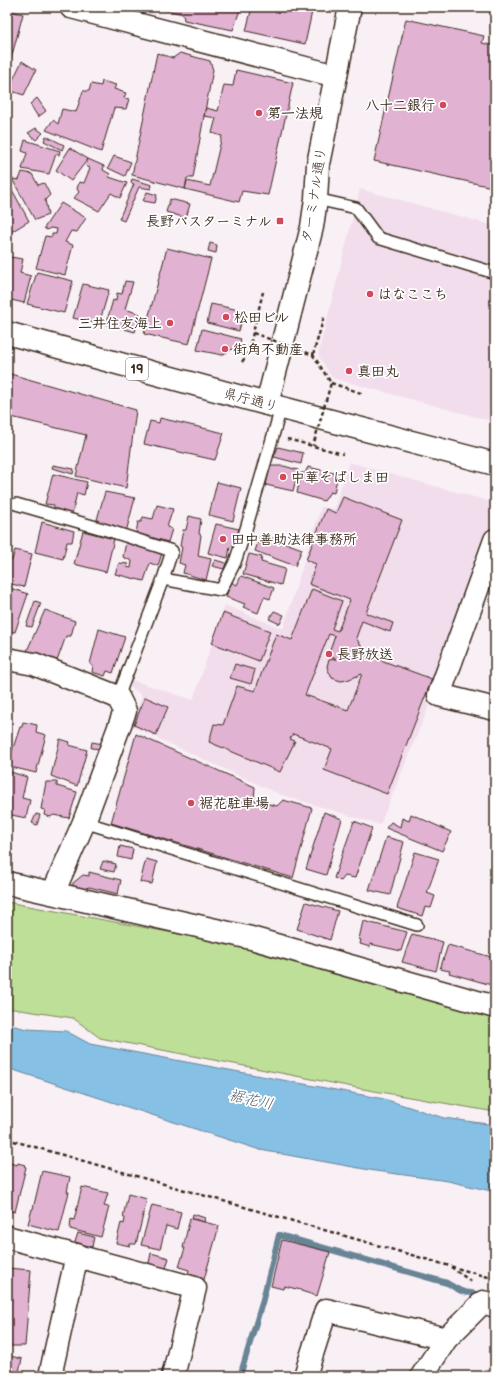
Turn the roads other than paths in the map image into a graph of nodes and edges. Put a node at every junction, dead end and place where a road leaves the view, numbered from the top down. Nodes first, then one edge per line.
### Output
1 (71, 7) edge
2 (350, 7) edge
3 (336, 76) junction
4 (316, 199) junction
5 (495, 273) edge
6 (7, 333) edge
7 (274, 406) junction
8 (495, 464) edge
9 (16, 504) dead end
10 (495, 540) edge
11 (163, 579) junction
12 (7, 659) edge
13 (118, 697) junction
14 (495, 709) edge
15 (84, 822) junction
16 (7, 883) edge
17 (53, 893) junction
18 (417, 925) dead end
19 (495, 1007) edge
20 (7, 1237) edge
21 (77, 1255) junction
22 (489, 1304) edge
23 (446, 1338) junction
24 (50, 1376) edge
25 (173, 1376) edge
26 (305, 1376) edge
27 (422, 1376) edge

1 - 3 main road
2 - 3 main road, ターミナル通り
3 - 4 main road, ターミナル通り
4 - 5 lane
4 - 7 main road, ターミナル通り
6 - 7 main road, 県庁通り / 19
7 - 8 main road, 県庁通り / 19
7 - 11 lane
9 - 11 lane
10 - 14 main road
11 - 13 lane
12 - 13 main road
13 - 15 main road
15 - 17 main road
15 - 18 lane
16 - 17 main road
17 - 19 main road
20 - 21 main road
21 - 24 main road
21 - 25 main road
22 - 23 main road
23 - 26 main road
23 - 27 main road

